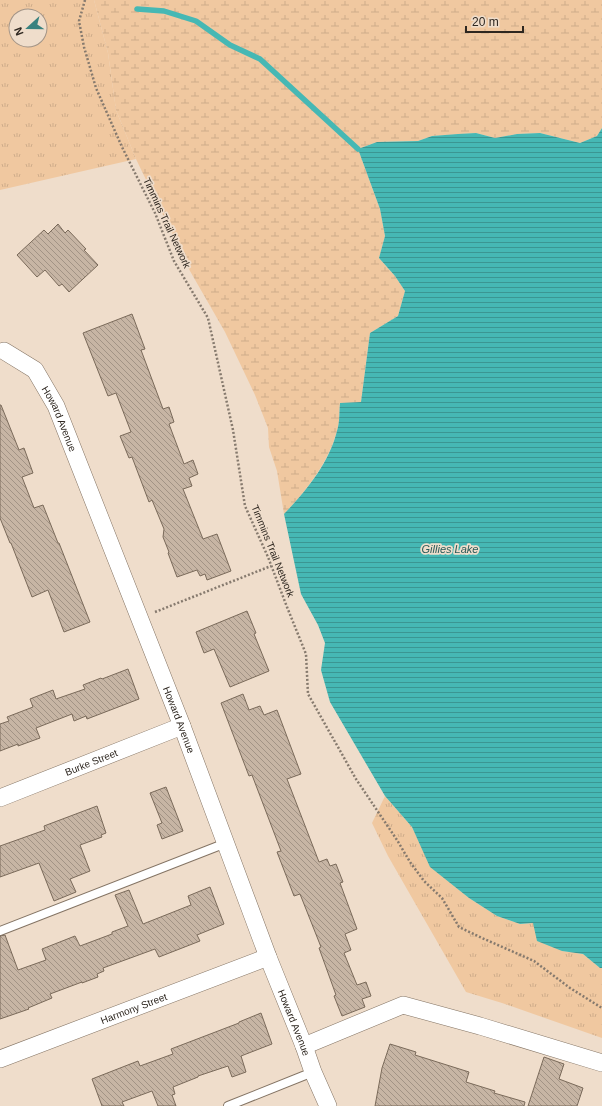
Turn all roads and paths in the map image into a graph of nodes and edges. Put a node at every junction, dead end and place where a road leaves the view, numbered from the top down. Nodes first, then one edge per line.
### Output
1 (85, 0) edge
2 (4, 351) dead end
3 (271, 566) junction
4 (140, 618) junction
5 (182, 726) junction
6 (0, 798) edge
7 (226, 843) junction
8 (0, 931) edge
9 (268, 957) junction
10 (602, 1008) edge
11 (304, 1046) junction
12 (0, 1058) edge
13 (602, 1063) edge
14 (313, 1072) junction
15 (228, 1106) edge
16 (328, 1106) edge

1 - 3 path, Timmins Trail Network
2 - 4 street, Howard Avenue
3 - 4 path
3 - 10 path, Timmins Trail Network
4 - 5 street, Howard Avenue
5 - 6 street, Burke Street
5 - 7 street, Howard Avenue
7 - 8 lane
7 - 9 street, Howard Avenue
9 - 11 street, Howard Avenue
9 - 12 street, Harmony Street
11 - 13 street
11 - 14 street, Howard Avenue
14 - 15 lane
14 - 16 street, Howard Avenue

